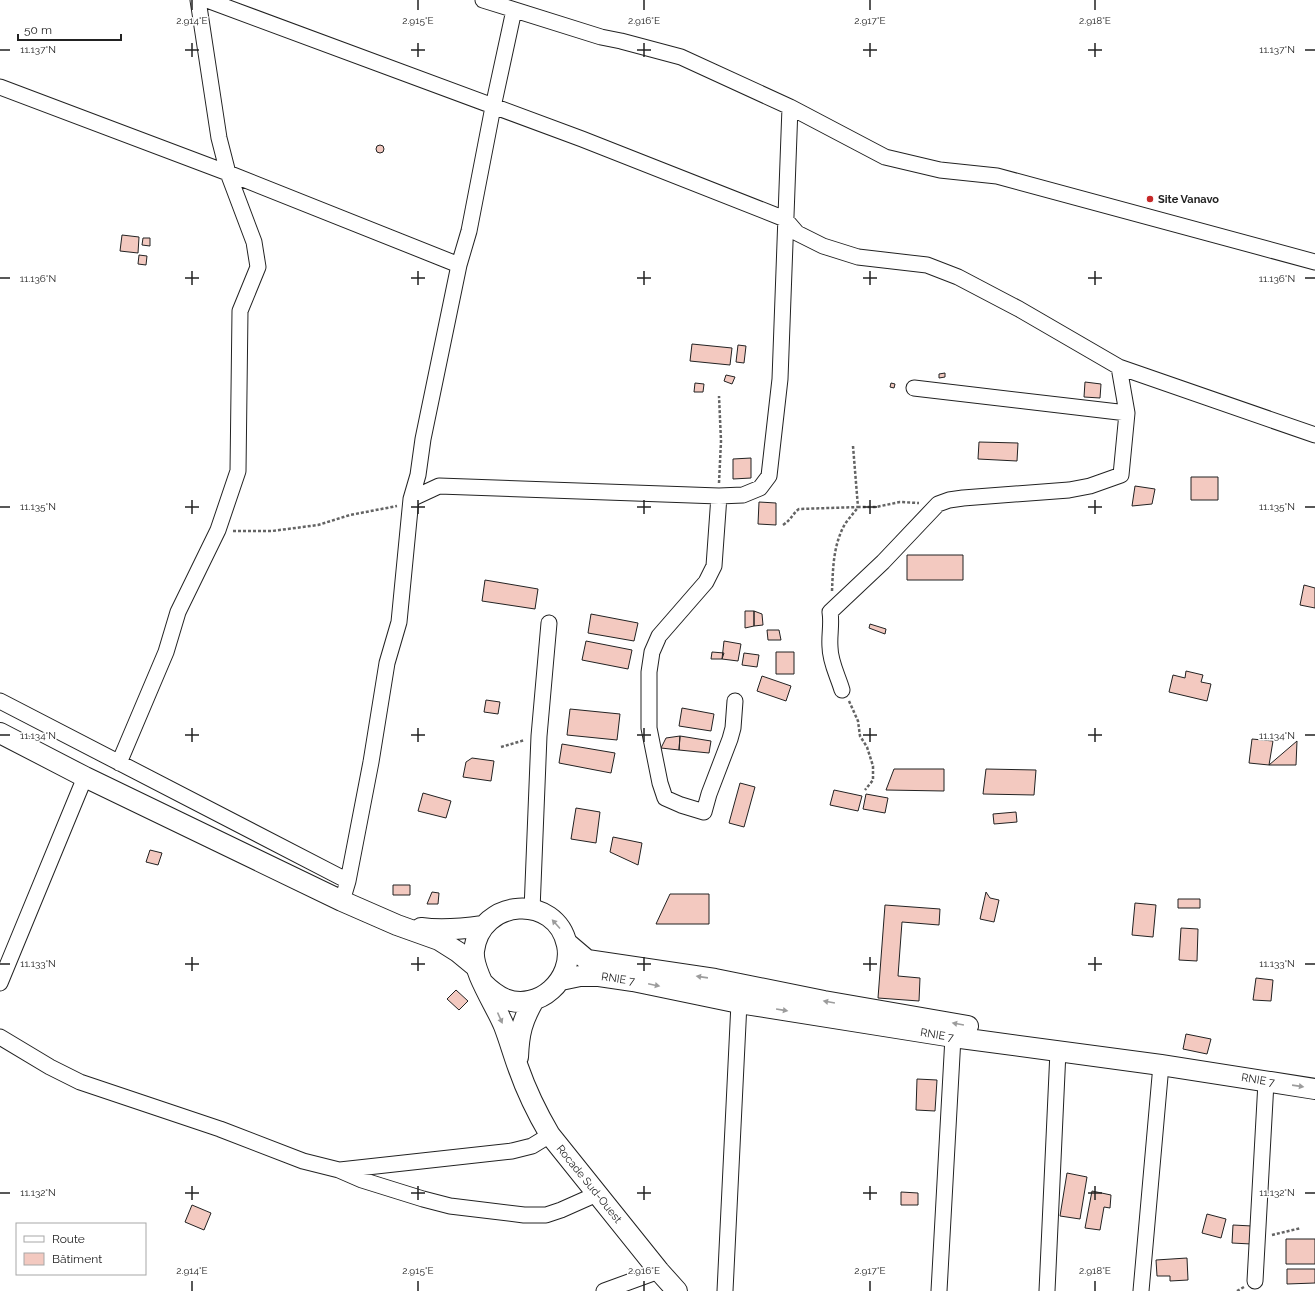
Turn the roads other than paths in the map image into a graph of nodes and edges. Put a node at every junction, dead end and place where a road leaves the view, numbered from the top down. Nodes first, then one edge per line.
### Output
1 (198, 0) edge
2 (207, 0) edge
3 (483, 0) edge
4 (225, 3) edge
5 (514, 10) junction
6 (0, 87) edge
7 (493, 107) junction
8 (790, 107) junction
9 (228, 173) junction
10 (785, 219) junction
11 (1315, 262) edge
12 (459, 265) junction
13 (1119, 367) junction
14 (914, 388) dead end
15 (1127, 414) junction
16 (1315, 435) edge
17 (719, 496) junction
18 (411, 499) junction
19 (549, 623) dead end
20 (842, 690) road end
21 (735, 701) dead end
22 (0, 702) edge
23 (0, 733) edge
24 (119, 763) junction
25 (85, 777) junction
26 (348, 880) junction
27 (342, 901) junction
28 (532, 910) junction
29 (397, 925) junction
30 (483, 926) junction
31 (567, 943) junction
32 (479, 974) junction
33 (561, 980) junction
34 (0, 983) edge
35 (534, 1000) junction
36 (739, 1003) junction
37 (0, 1037) edge
38 (953, 1037) junction
39 (1058, 1051) junction
40 (1161, 1065) junction
41 (518, 1067) junction
42 (1315, 1075) edge
43 (1266, 1082) junction
44 (1315, 1089) edge
45 (550, 1135) junction
46 (339, 1170) junction
47 (597, 1194) junction
48 (659, 1271) junction
49 (1255, 1281) dead end
50 (604, 1291) edge
51 (677, 1291) edge
52 (725, 1291) edge
53 (939, 1291) edge
54 (1047, 1291) edge
55 (1141, 1291) edge

1 - 9 street
2 - 4 street
3 - 5 street
4 - 7 street
5 - 7 street
5 - 8 street
6 - 9 street
7 - 10 street
7 - 12 street
8 - 10 street
8 - 11 street
9 - 12 street
9 - 24 street
10 - 13 street
10 - 17 street
12 - 18 street
13 - 15 street
13 - 16 street
14 - 15 street
15 - 20 street
17 - 18 street
17 - 21 street
18 - 26 street
19 - 28 street
22 - 24 street
23 - 25 main road, RNIE 7
24 - 26 street
25 - 27 main road, RNIE 7
25 - 34 street
26 - 27 street
27 - 29 main road, RNIE 7
28 - 30 main road, RNIE 7
31 -> 28 main road, RNIE 7
29 - 30 main road, RNIE 7
29 - 32 main road, RNIE 7
30 - 32 main road
31 - 33 main road, RNIE 7
42 -> 31 main road, RNIE 7 / RNIE 7
32 - 35 main road, RNIE 7
32 -> 41 main road, Rocade Sud-Ouest
33 - 35 main road, RNIE 7
33 -> 36 main road, RNIE 7 / RNIE 7
35 - 41 main road, Rocade Sud-Ouest
36 -> 38 main road, RNIE 7 / RNIE 7
36 - 52 street
37 - 46 street
38 - 39 main road, RNIE 7 / RNIE 7
38 - 53 street
39 - 40 main road, RNIE 7 / RNIE 7
39 - 54 street
40 - 43 main road, RNIE 7 / RNIE 7
40 - 55 street
41 - 45 main road, Rocade Sud-Ouest
43 -> 44 main road, RNIE 7 / RNIE 7
43 - 49 street
45 - 46 street
45 - 47 main road, Rocade Sud-Ouest
46 - 47 street
47 - 48 main road, Rocade Sud-Ouest
48 - 50 street
48 - 51 main road, Rocade Sud-Ouest

